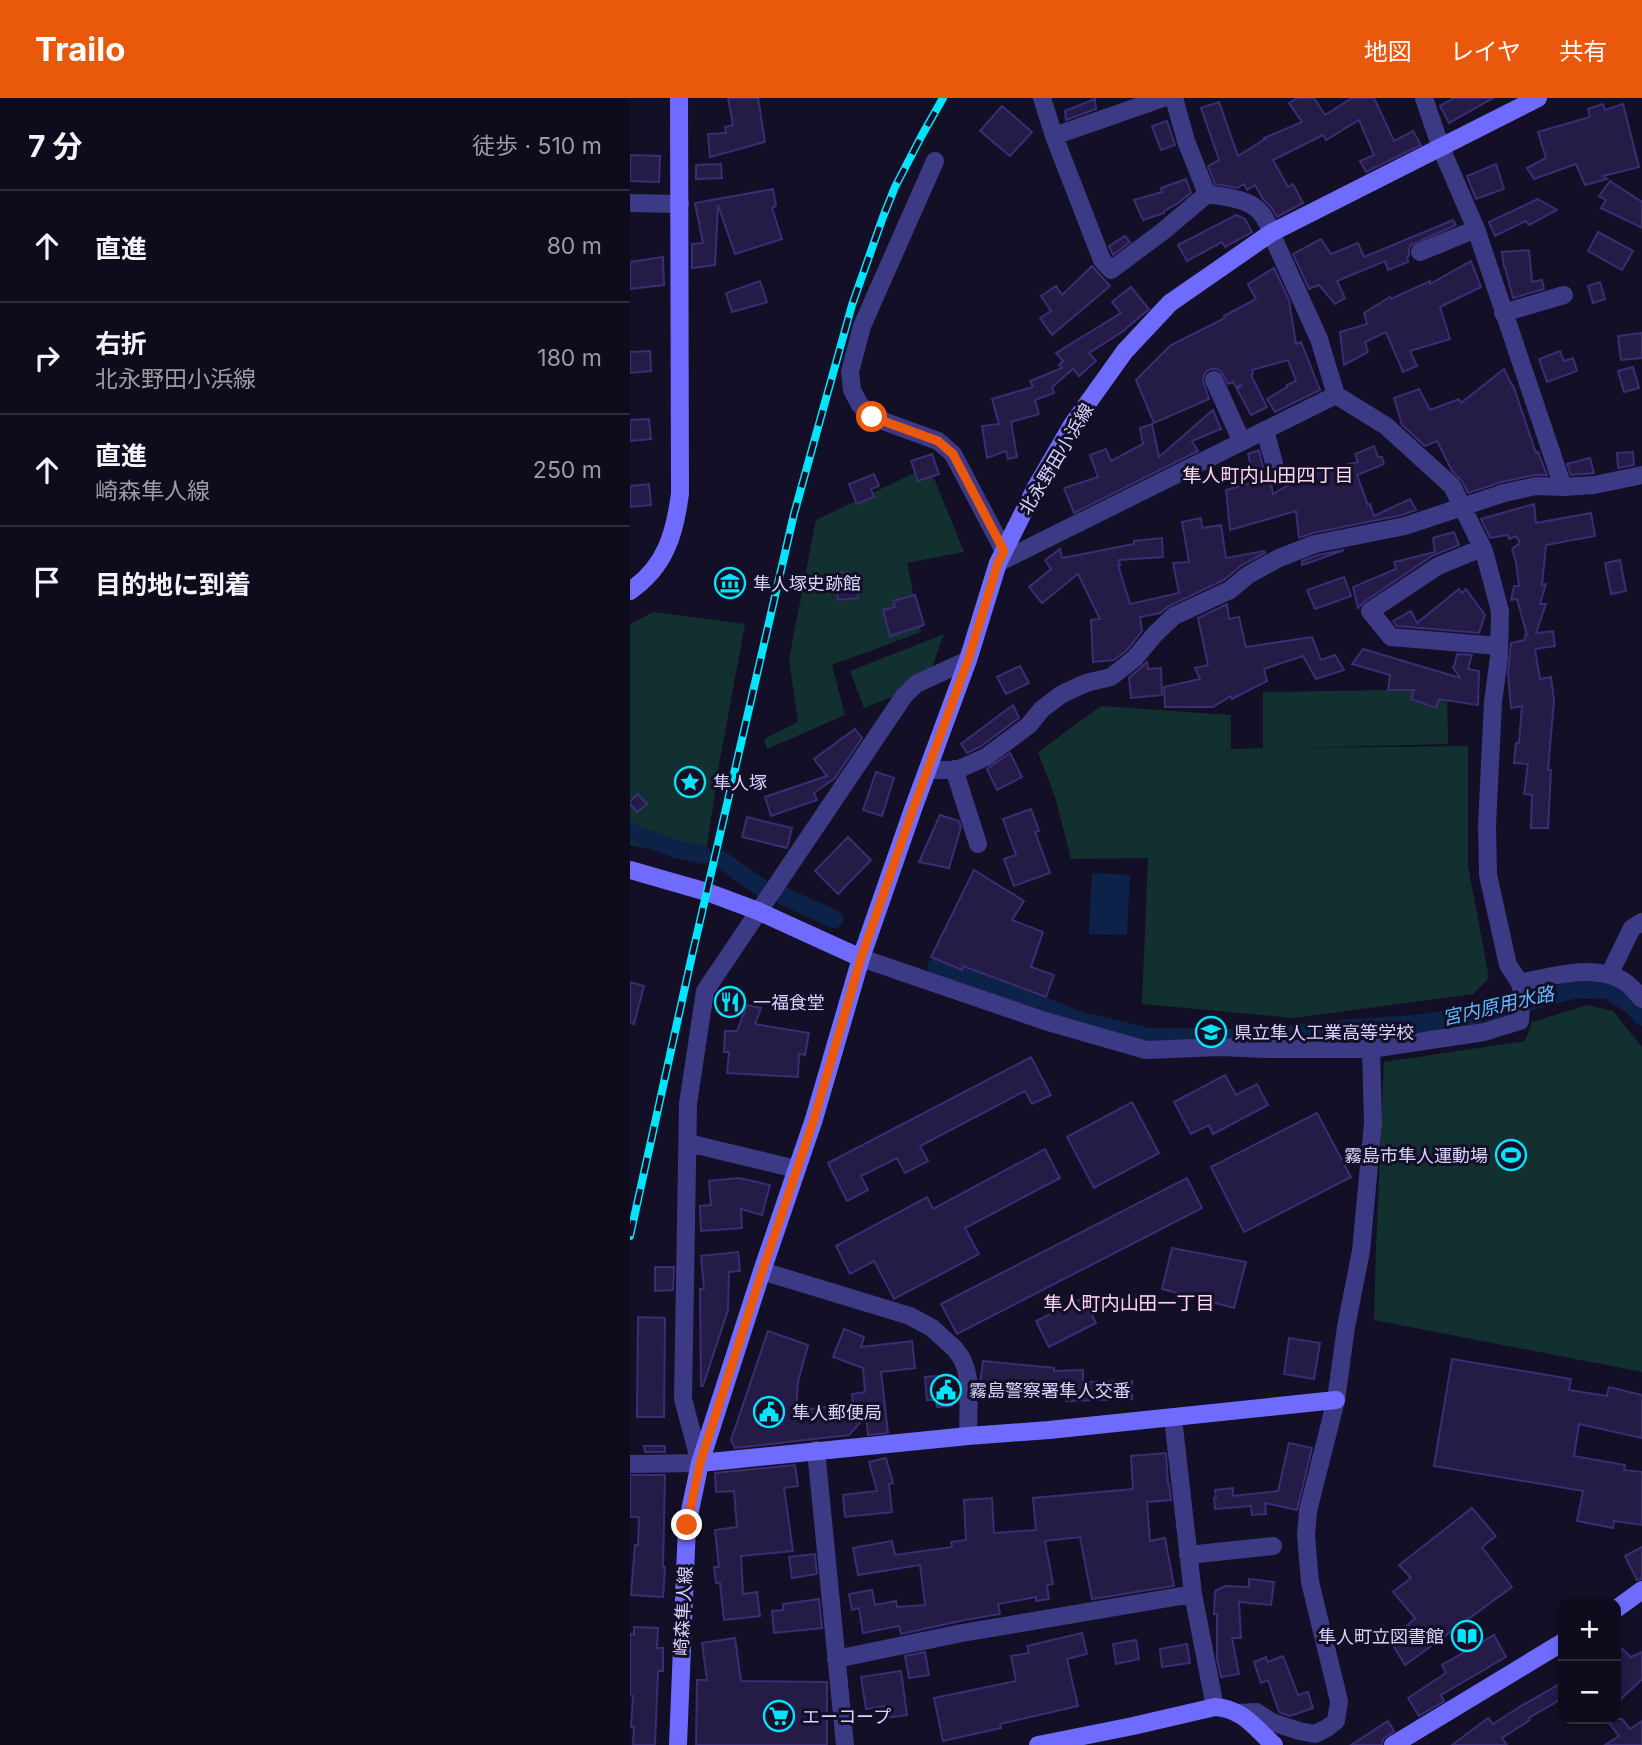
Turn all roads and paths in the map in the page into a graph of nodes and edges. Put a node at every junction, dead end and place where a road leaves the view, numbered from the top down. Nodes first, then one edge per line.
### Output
1 (679, 98) edge
2 (1042, 98) edge
3 (1163, 98) edge
4 (1174, 98) edge
5 (1424, 98) edge
6 (1538, 98) edge
7 (1054, 136) junction
8 (1441, 148) junction
9 (935, 161) dead end
10 (1207, 194) junction
11 (630, 203) edge
12 (680, 204) junction
13 (1476, 229) junction
14 (1271, 233) junction
15 (1420, 251) dead end
16 (1564, 295) dead end
17 (1503, 313) junction
18 (1214, 380) dead end
19 (1336, 395) junction
20 (1265, 430) junction
21 (1242, 442) junction
22 (1274, 463) dead end
23 (1642, 475) edge
24 (1563, 487) junction
25 (1462, 506) junction
26 (1482, 548) junction
27 (1001, 557) junction
28 (630, 591) edge
29 (1499, 646) junction
30 (968, 660) junction
31 (954, 769) junction
32 (928, 770) junction
33 (978, 844) dead end
34 (630, 870) edge
35 (758, 911) junction
36 (1642, 922) edge
37 (861, 958) junction
38 (1609, 975) junction
39 (1520, 984) junction
40 (1642, 999) edge
41 (1371, 1049) junction
42 (688, 1143) junction
43 (796, 1169) junction
44 (762, 1272) junction
45 (1336, 1400) junction
46 (1173, 1418) junction
47 (968, 1436) junction
48 (816, 1450) junction
49 (700, 1463) junction
50 (630, 1464) edge
51 (1273, 1546) dead end
52 (1188, 1555) junction
53 (1642, 1590) edge
54 (1193, 1594) junction
55 (1621, 1605) edge
56 (1558, 1645) edge
57 (836, 1659) junction
58 (1215, 1707) junction
59 (1239, 1713) junction
60 (678, 1745) edge
61 (845, 1745) edge
62 (1038, 1745) edge
63 (1274, 1745) edge
64 (1393, 1745) edge

1 - 12 main road
2 - 7 street
3 - 7 street
4 - 10 street
5 - 8 street
6 - 8 main road, 北永野田小浜線
7 - 10 street
8 - 13 street
8 - 14 main road, 北永野田小浜線
9 - 27 street
10 - 14 street
11 - 12 street
12 - 28 main road
13 - 15 street
13 - 17 street
14 - 19 street
14 - 27 main road, 北永野田小浜線
16 - 17 street
17 - 24 street
18 - 21 street
19 - 20 street
19 - 25 street
20 - 21 street
20 - 22 street
21 - 27 street
23 - 24 street
24 - 25 street
25 - 26 street
25 - 31 street
26 - 29 street
26 - 29 street
27 - 30 main road, 北永野田小浜線
29 - 39 street
30 - 32 main road, 北永野田小浜線
30 - 35 street
31 - 32 street
31 - 33 street
32 - 37 main road, 北永野田小浜線
34 - 35 main road
35 - 37 main road
35 - 42 street
36 - 38 street
37 - 41 street
37 - 43 main road, 崎森隼人線
38 - 39 street
38 - 40 street
39 - 41 street
41 - 45 street
42 - 43 street
42 - 49 street
43 - 44 main road, 崎森隼人線
44 - 47 street
44 - 49 main road, 崎森隼人線
45 - 46 main road
45 - 59 street
46 - 47 main road
46 - 52 street
47 - 48 main road
48 - 49 main road
48 - 57 street
49 - 50 street
49 - 60 main road, 崎森隼人線
51 - 52 street
52 - 54 street
53 - 55 main road
54 - 57 street
54 - 58 street
56 - 64 main road
57 - 61 street
58 - 59 main road
58 - 62 main road
59 - 63 main road

